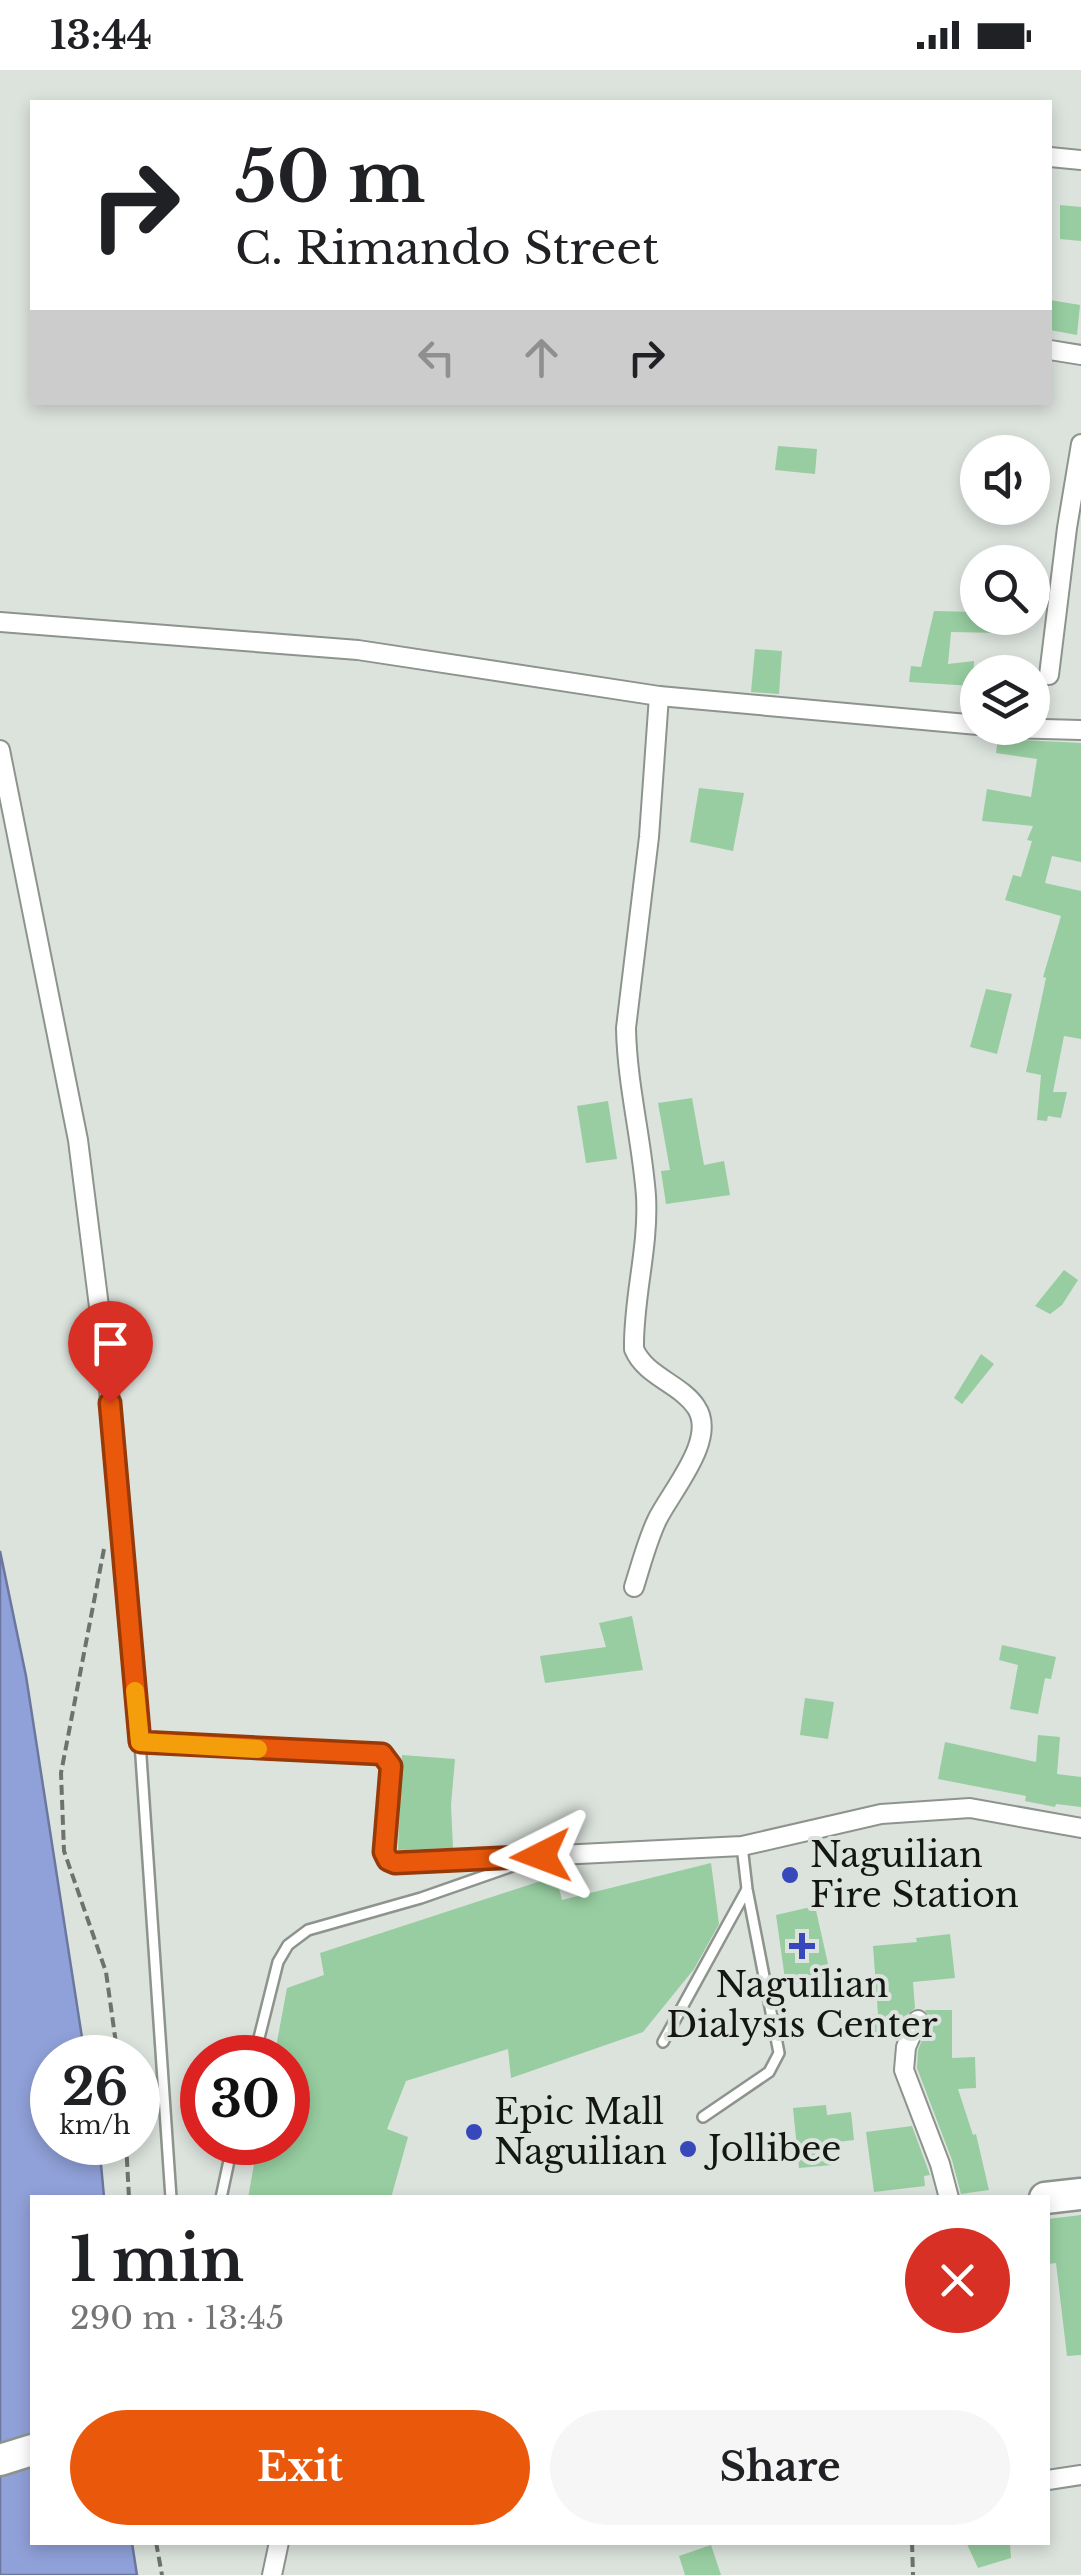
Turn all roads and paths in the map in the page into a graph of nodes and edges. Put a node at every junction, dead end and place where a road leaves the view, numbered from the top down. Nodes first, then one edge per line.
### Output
1 (1052, 157) edge
2 (1081, 160) edge
3 (1052, 350) edge
4 (1081, 355) edge
5 (1081, 444) edge
6 (0, 622) edge
7 (1050, 667) edge
8 (659, 696) junction
9 (960, 724) edge
10 (1050, 729) edge
11 (1081, 730) edge
12 (0, 750) edge
13 (106, 1542) dead end
14 (634, 1587) dead end
15 (140, 1742) junction
16 (1081, 1828) edge
17 (742, 1846) junction
18 (541, 1856) junction
19 (747, 1889) junction
20 (918, 2020) dead end
21 (115, 2035) edge
22 (260, 2035) edge
23 (664, 2042) dead end
24 (703, 2117) dead end
25 (127, 2165) edge
26 (227, 2165) edge
27 (1081, 2194) edge
28 (129, 2195) edge
29 (171, 2195) edge
30 (222, 2195) edge
31 (947, 2195) edge
32 (1050, 2197) edge
33 (30, 2451) edge
34 (0, 2460) edge
35 (1081, 2475) edge
36 (1050, 2480) edge
37 (157, 2545) edge
38 (278, 2545) edge
39 (912, 2545) edge
40 (162, 2575) edge
41 (272, 2575) edge
42 (913, 2575) edge

1 - 2 street
3 - 4 street
5 - 7 street
6 - 8 street
8 - 9 street
8 - 14 street
10 - 11 street
12 - 15 street
13 - 21 path
15 - 18 street
15 - 29 lane
16 - 17 street
17 - 18 street
17 - 19 lane
18 - 22 lane
19 - 23 lane
19 - 24 lane
20 - 31 street
25 - 28 path
26 - 30 lane
27 - 32 highway
33 - 34 highway
35 - 36 street
37 - 40 path
38 - 41 street
39 - 42 path

